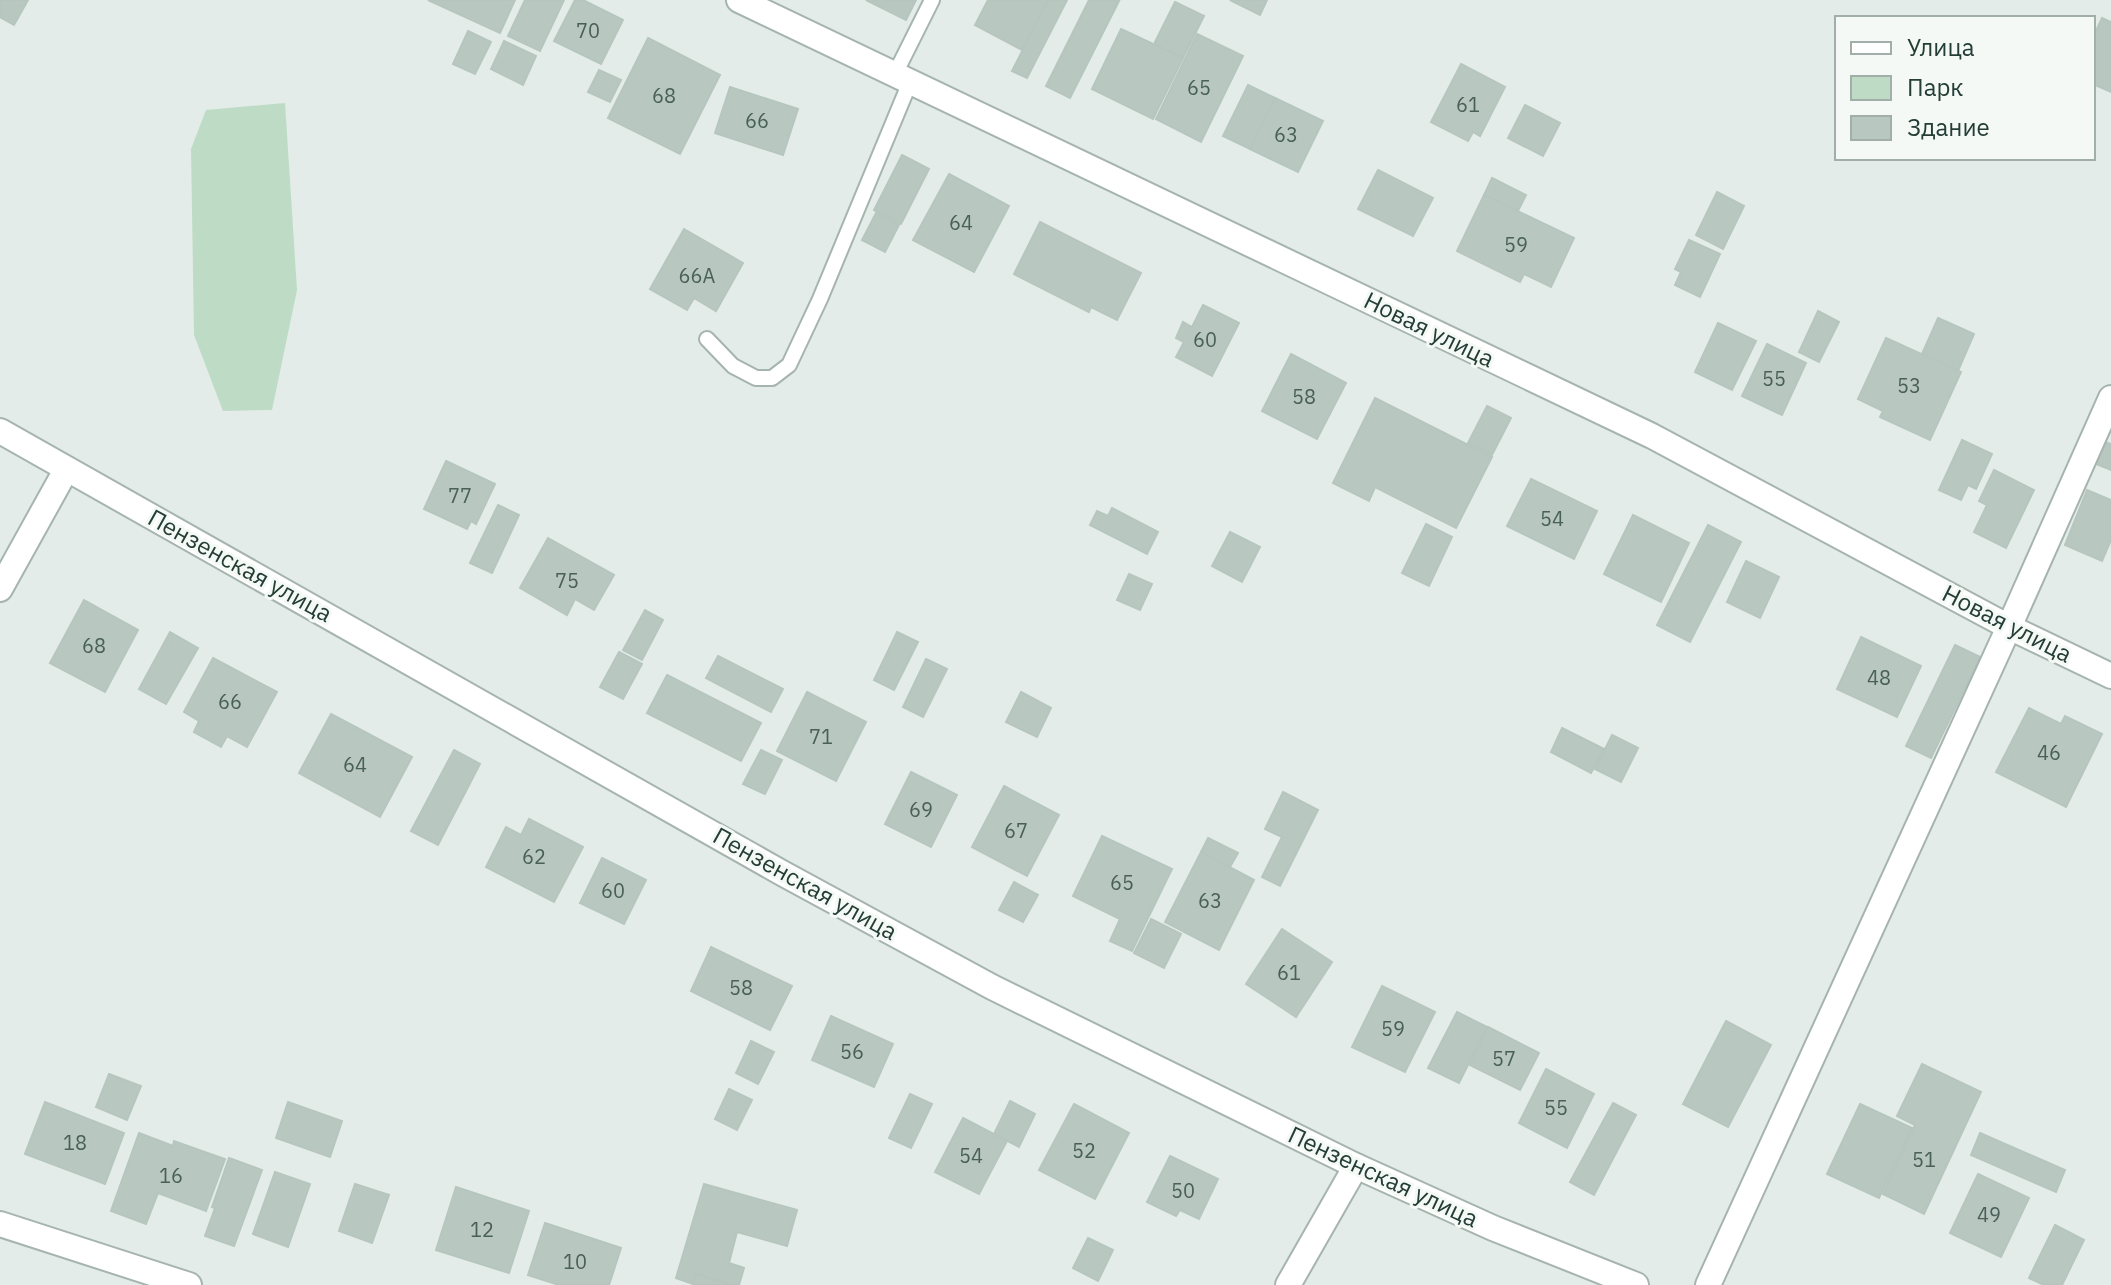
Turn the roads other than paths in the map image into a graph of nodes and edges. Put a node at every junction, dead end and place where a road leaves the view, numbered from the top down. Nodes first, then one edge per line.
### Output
1 (739, 0) edge
2 (932, 0) edge
3 (903, 78) junction
4 (707, 339) dead end
5 (2111, 398) edge
6 (0, 431) edge
7 (0, 438) edge
8 (66, 470) junction
9 (0, 589) edge
10 (2009, 627) junction
11 (2111, 676) edge
12 (1356, 1166) junction
13 (0, 1224) edge
14 (189, 1285) edge
15 (1288, 1285) edge
16 (1636, 1285) edge
17 (1708, 1285) edge

1 - 3 street, Новая улица
2 - 3 lane
3 - 4 lane
3 - 10 street, Новая улица
5 - 10 street
6 - 8 street, Пензенская улица
7 - 8 lane
8 - 9 street
8 - 12 street, Пензенская улица
10 - 11 street, Новая улица
10 - 17 street
12 - 15 street
12 - 16 street, Пензенская улица
13 - 14 street

